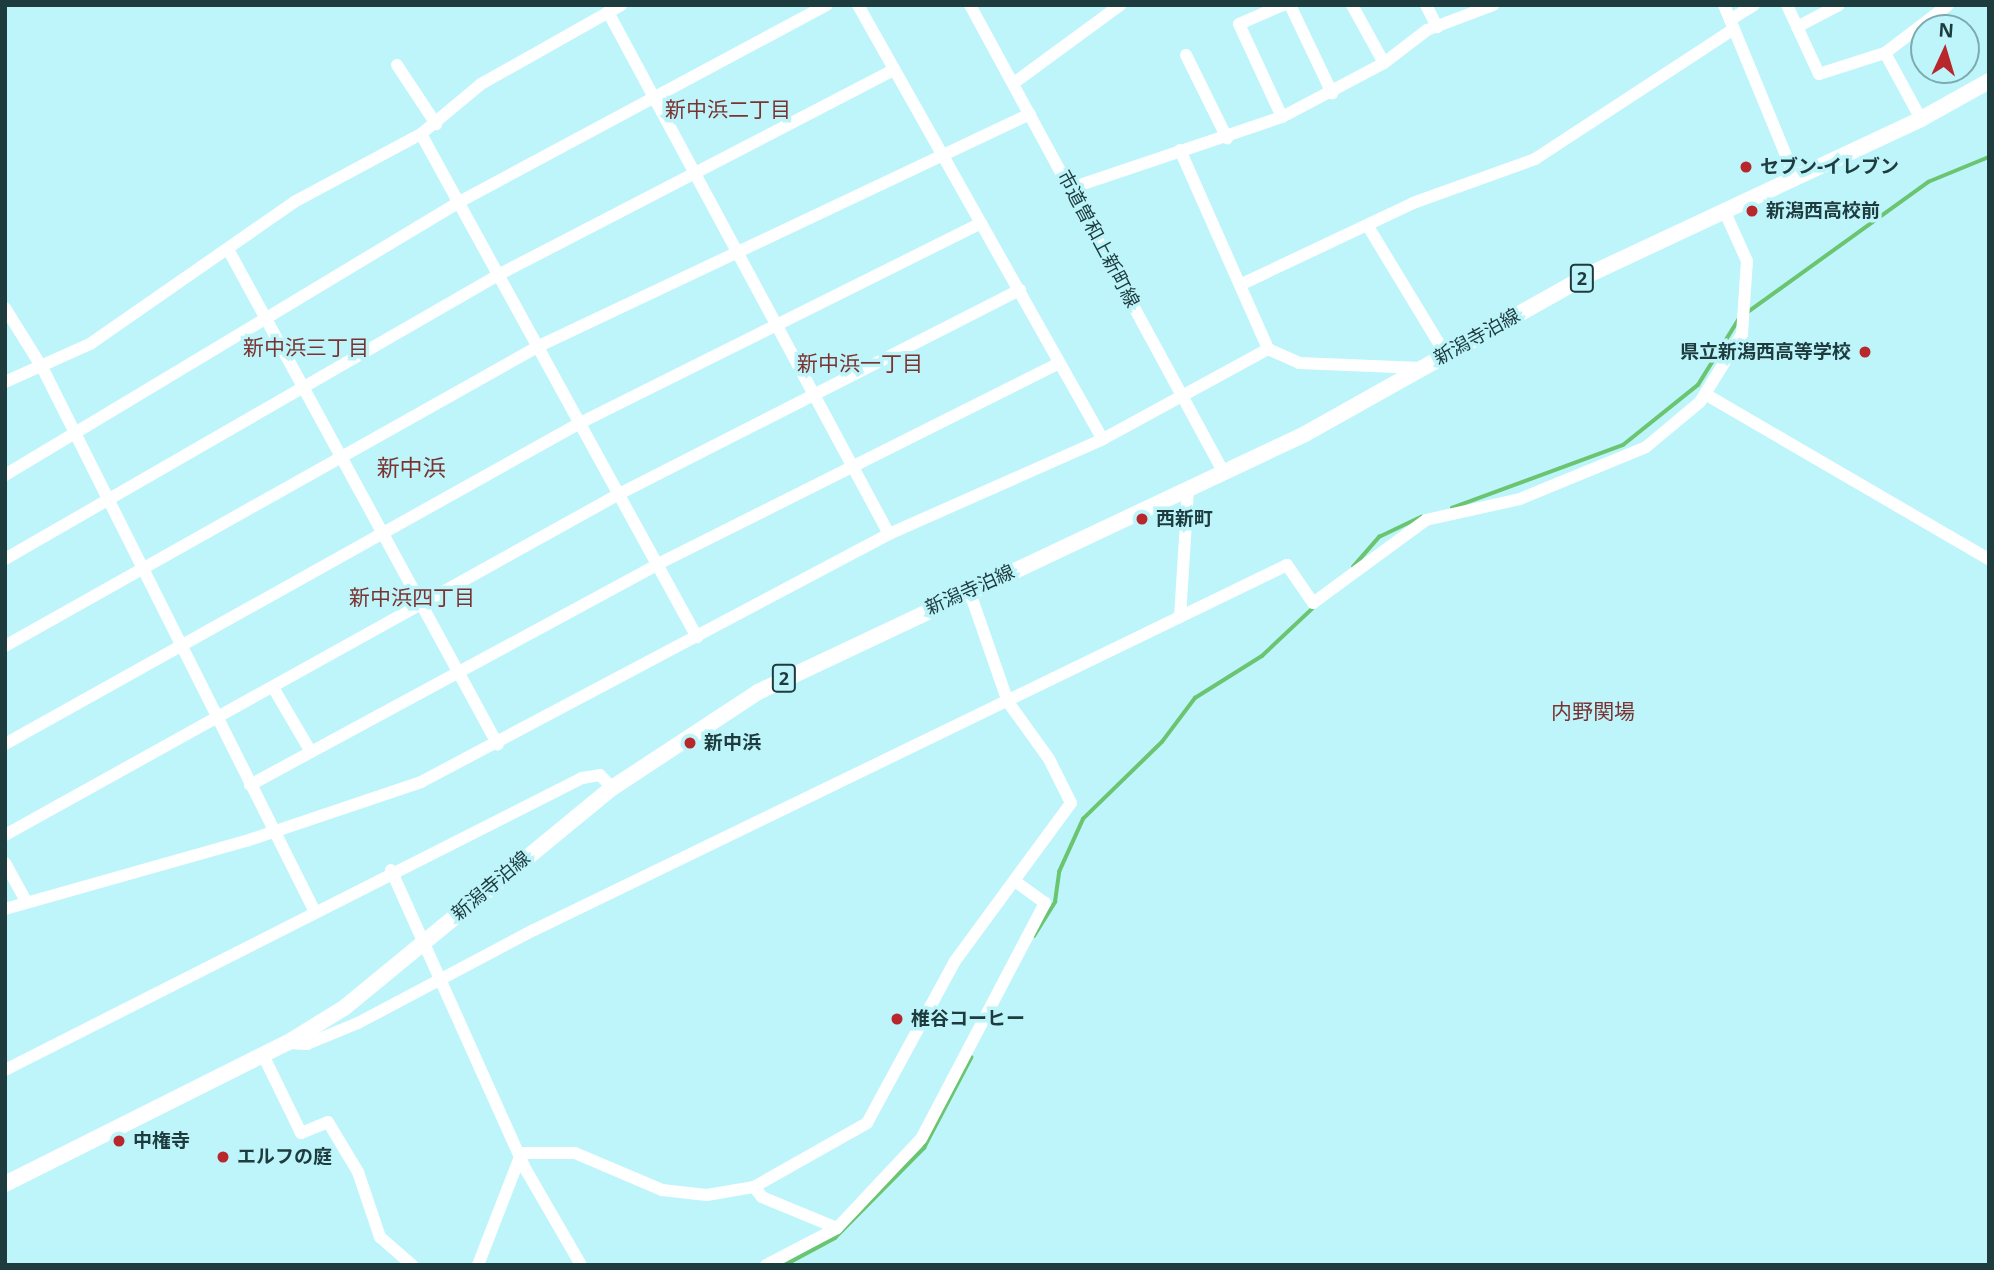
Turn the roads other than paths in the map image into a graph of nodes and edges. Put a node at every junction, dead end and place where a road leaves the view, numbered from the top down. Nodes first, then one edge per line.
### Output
1 (621, 5) edge
2 (827, 5) edge
3 (859, 5) edge
4 (970, 5) edge
5 (1120, 5) edge
6 (1283, 5) edge
7 (1290, 5) edge
8 (1352, 5) edge
9 (1426, 5) edge
10 (1724, 5) edge
11 (1754, 5) edge
12 (1787, 5) edge
13 (1839, 5) edge
14 (1948, 5) edge
15 (1488, 6) edge
16 (608, 12) junction
17 (1732, 24) junction
18 (1437, 27) junction
19 (1797, 27) junction
20 (1885, 53) junction
21 (1186, 55) dead end
22 (1384, 63) junction
23 (397, 65) dead end
24 (894, 70) junction
25 (1989, 80) edge
26 (1014, 83) junction
27 (1332, 93) junction
28 (656, 96) junction
29 (1030, 114) junction
30 (1282, 117) junction
31 (1921, 119) junction
32 (436, 124) junction
33 (421, 135) junction
34 (1227, 138) junction
35 (1180, 150) junction
36 (947, 153) junction
37 (699, 172) junction
38 (1795, 177) junction
39 (1071, 188) junction
40 (461, 201) junction
41 (1724, 210) junction
42 (981, 223) junction
43 (1369, 228) junction
44 (229, 251) junction
45 (740, 251) junction
46 (500, 274) junction
47 (1244, 283) junction
48 (1020, 290) junction
49 (5, 308) edge
50 (268, 320) junction
51 (780, 323) junction
52 (539, 346) junction
53 (1268, 349) junction
54 (1446, 355) junction
55 (1060, 363) junction
56 (43, 369) junction
57 (1422, 369) junction
58 (5, 382) edge
59 (303, 386) junction
60 (817, 393) junction
61 (1182, 394) junction
62 (1705, 394) junction
63 (580, 422) junction
64 (75, 432) junction
65 (1103, 439) junction
66 (344, 461) junction
67 (858, 468) junction
68 (1224, 473) junction
69 (5, 475) edge
70 (1188, 491) junction
71 (621, 493) junction
72 (103, 499) junction
73 (889, 534) junction
74 (382, 535) junction
75 (5, 559) edge
76 (1989, 559) edge
77 (658, 565) junction
78 (141, 572) junction
79 (969, 590) junction
80 (422, 604) junction
81 (1180, 617) junction
82 (697, 637) junction
83 (5, 646) edge
84 (179, 647) junction
85 (458, 672) junction
86 (274, 689) junction
87 (1008, 702) junction
88 (218, 721) junction
89 (5, 744) edge
90 (498, 745) junction
91 (311, 752) junction
92 (250, 785) junction
93 (612, 788) junction
94 (274, 832) junction
95 (5, 835) edge
96 (5, 863) edge
97 (391, 870) junction
98 (1017, 883) junction
99 (26, 901) junction
100 (5, 909) edge
101 (315, 912) junction
102 (424, 939) junction
103 (441, 980) junction
104 (287, 1044) junction
105 (263, 1055) junction
106 (5, 1070) edge
107 (522, 1153) junction
108 (5, 1184) edge
109 (754, 1187) junction
110 (837, 1228) junction
111 (412, 1265) edge
112 (478, 1265) edge
113 (581, 1265) edge
114 (766, 1265) edge

1 - 16 street
2 - 28 street
3 - 24 street
4 - 26 street, 市道曽和上新町線
5 - 26 street
6 - 30 street
7 - 27 street
8 - 22 street
9 - 18 street
10 - 17 street
11 - 17 street
12 - 19 street
13 - 19 street
14 - 20 street
15 - 18 street
16 - 28 street
16 - 32 street
17 - 38 street
17 - 43 street
18 - 22 street
19 - 20 street
20 - 31 street
21 - 34 street
22 - 27 street
23 - 32 street
24 - 36 street
24 - 37 street
25 - 31 main road, 新潟寺泊線 / 2
26 - 29 street, 市道曽和上新町線
27 - 30 street
28 - 37 street
28 - 40 street
29 - 36 street
29 - 39 street, 市道曽和上新町線
30 - 34 street
31 - 38 main road, 新潟寺泊線 / 2
32 - 33 street
33 - 40 street
33 - 44 street
34 - 35 street
35 - 39 street
35 - 47 street
36 - 42 street
36 - 45 street
37 - 45 street
37 - 46 street
38 - 41 main road, 新潟寺泊線 / 2
39 - 61 street, 市道曽和上新町線
40 - 46 street
40 - 50 street
41 - 54 main road, 新潟寺泊線 / 2
41 - 62 street
42 - 48 street
42 - 51 street
43 - 47 street
43 - 54 street
44 - 50 street
44 - 56 street
45 - 51 street
45 - 52 street
46 - 52 street
46 - 59 street
47 - 53 street
48 - 55 street
48 - 60 street
49 - 56 street
50 - 59 street
50 - 64 street
51 - 60 street
51 - 63 street
52 - 63 street
52 - 66 street
53 - 57 street
53 - 61 street
54 - 57 main road, 新潟寺泊線 / 2
55 - 65 street
55 - 67 street
56 - 58 street
56 - 64 street
57 - 68 main road, 新潟寺泊線 / 2
59 - 66 street
59 - 72 street
60 - 67 street
60 - 71 street
61 - 65 street
61 - 68 street, 市道曽和上新町線
62 - 76 street
62 - 81 street
63 - 71 street
63 - 74 street
64 - 69 street
64 - 72 street
65 - 73 street
66 - 74 street
66 - 78 street
67 - 73 street
67 - 77 street
68 - 70 main road, 新潟寺泊線 / 2
70 - 79 main road, 新潟寺泊線 / 2
70 - 81 street
71 - 77 street
71 - 80 street
72 - 75 street
72 - 78 street
73 - 82 street
74 - 80 street
74 - 84 street
77 - 82 street
77 - 85 street
78 - 83 street
78 - 84 street
79 - 87 street
79 - 93 main road, 新潟寺泊線 / 2
80 - 85 street
80 - 86 street
81 - 87 street
82 - 90 street
84 - 88 street
84 - 89 street
85 - 90 street
85 - 91 street
86 - 88 street
86 - 91 street
87 - 98 street
87 - 103 street
88 - 92 street
88 - 95 street
90 - 94 street
91 - 92 street
92 - 94 street
93 - 97 street
93 - 102 main road, 新潟寺泊線 / 2
94 - 99 street
94 - 101 street
96 - 99 street
97 - 101 street
97 - 102 street
98 - 109 street
98 - 110 street
99 - 100 street
101 - 106 street
102 - 103 street
102 - 104 main road, 新潟寺泊線 / 2
103 - 104 street
103 - 107 street
104 - 105 main road, 新潟寺泊線 / 2
105 - 108 main road, 新潟寺泊線 / 2
105 - 111 street
107 - 109 street
107 - 112 street
107 - 113 street
109 - 110 street
110 - 114 street

